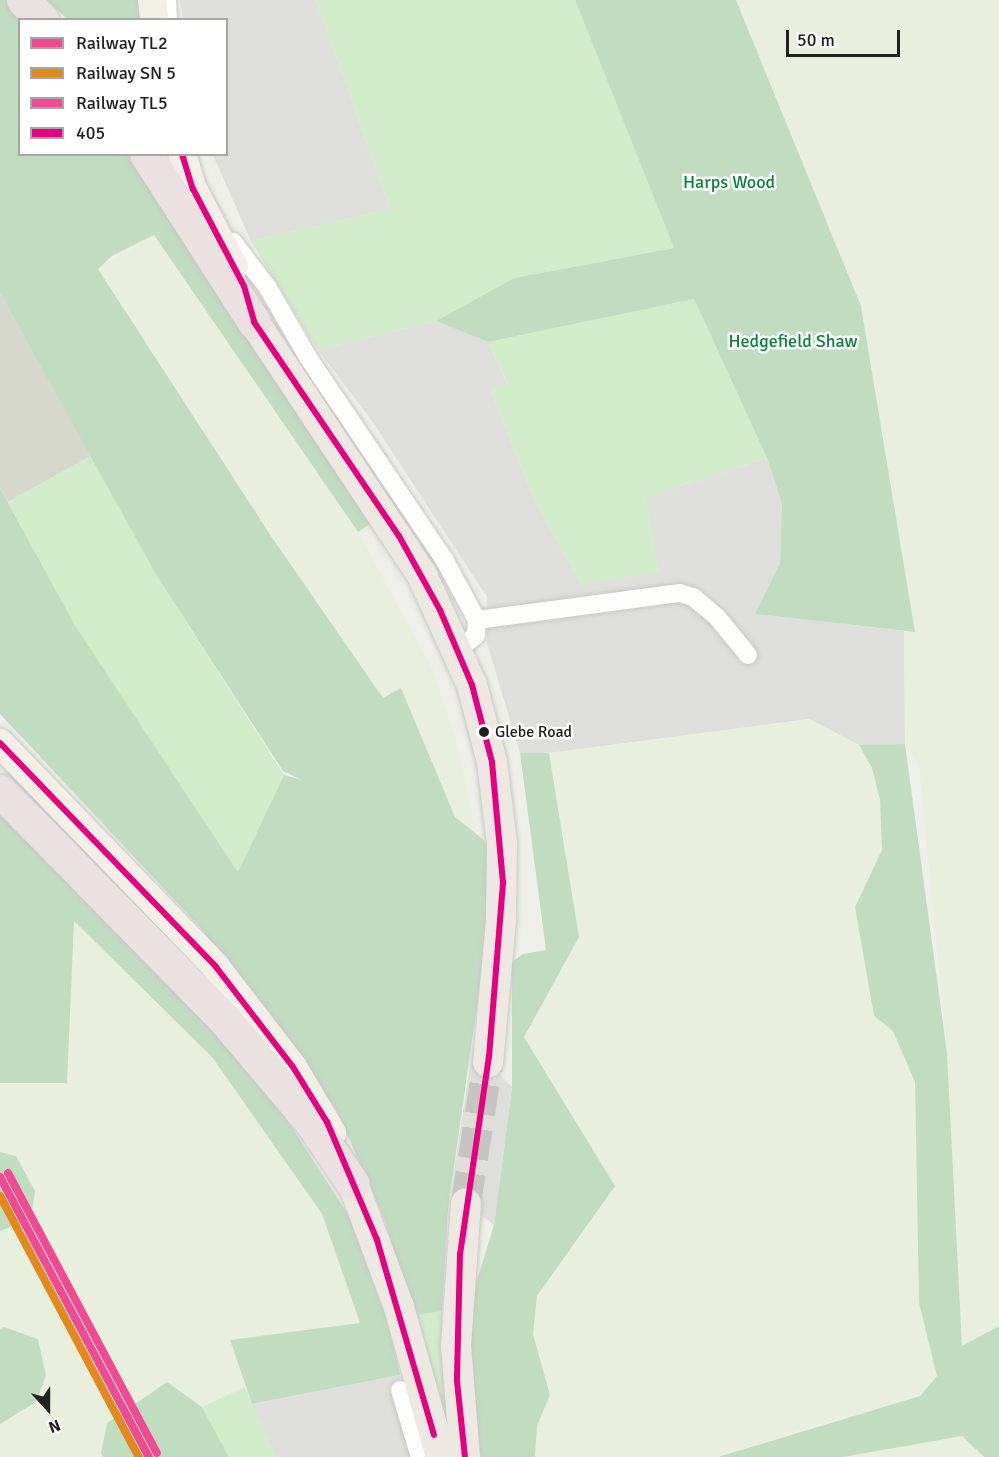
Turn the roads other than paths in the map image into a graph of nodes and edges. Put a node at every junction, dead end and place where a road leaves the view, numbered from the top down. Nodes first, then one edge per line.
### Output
1 (23, 0) edge
2 (152, 0) edge
3 (167, 0) edge
4 (40, 18) edge
5 (154, 18) edge
6 (168, 18) edge
7 (147, 156) edge
8 (183, 156) edge
9 (197, 156) edge
10 (254, 322) junction
11 (477, 620) junction
12 (458, 650) junction
13 (748, 655) dead end
14 (0, 743) edge
15 (0, 791) edge
16 (488, 1062) tunnel mouth
17 (354, 1184) junction
18 (466, 1203) tunnel mouth
19 (400, 1390) dead end
20 (420, 1457) edge
21 (441, 1457) edge
22 (465, 1457) edge

1 - 4 highway
2 - 5 main road
3 - 6 street
7 - 10 highway
8 - 10 main road
9 - 11 street
10 - 12 highway
11 - 12 street
11 - 13 street
12 - 16 highway
14 - 17 main road
15 - 17 highway
17 - 21 highway
18 - 22 highway
19 - 20 street

